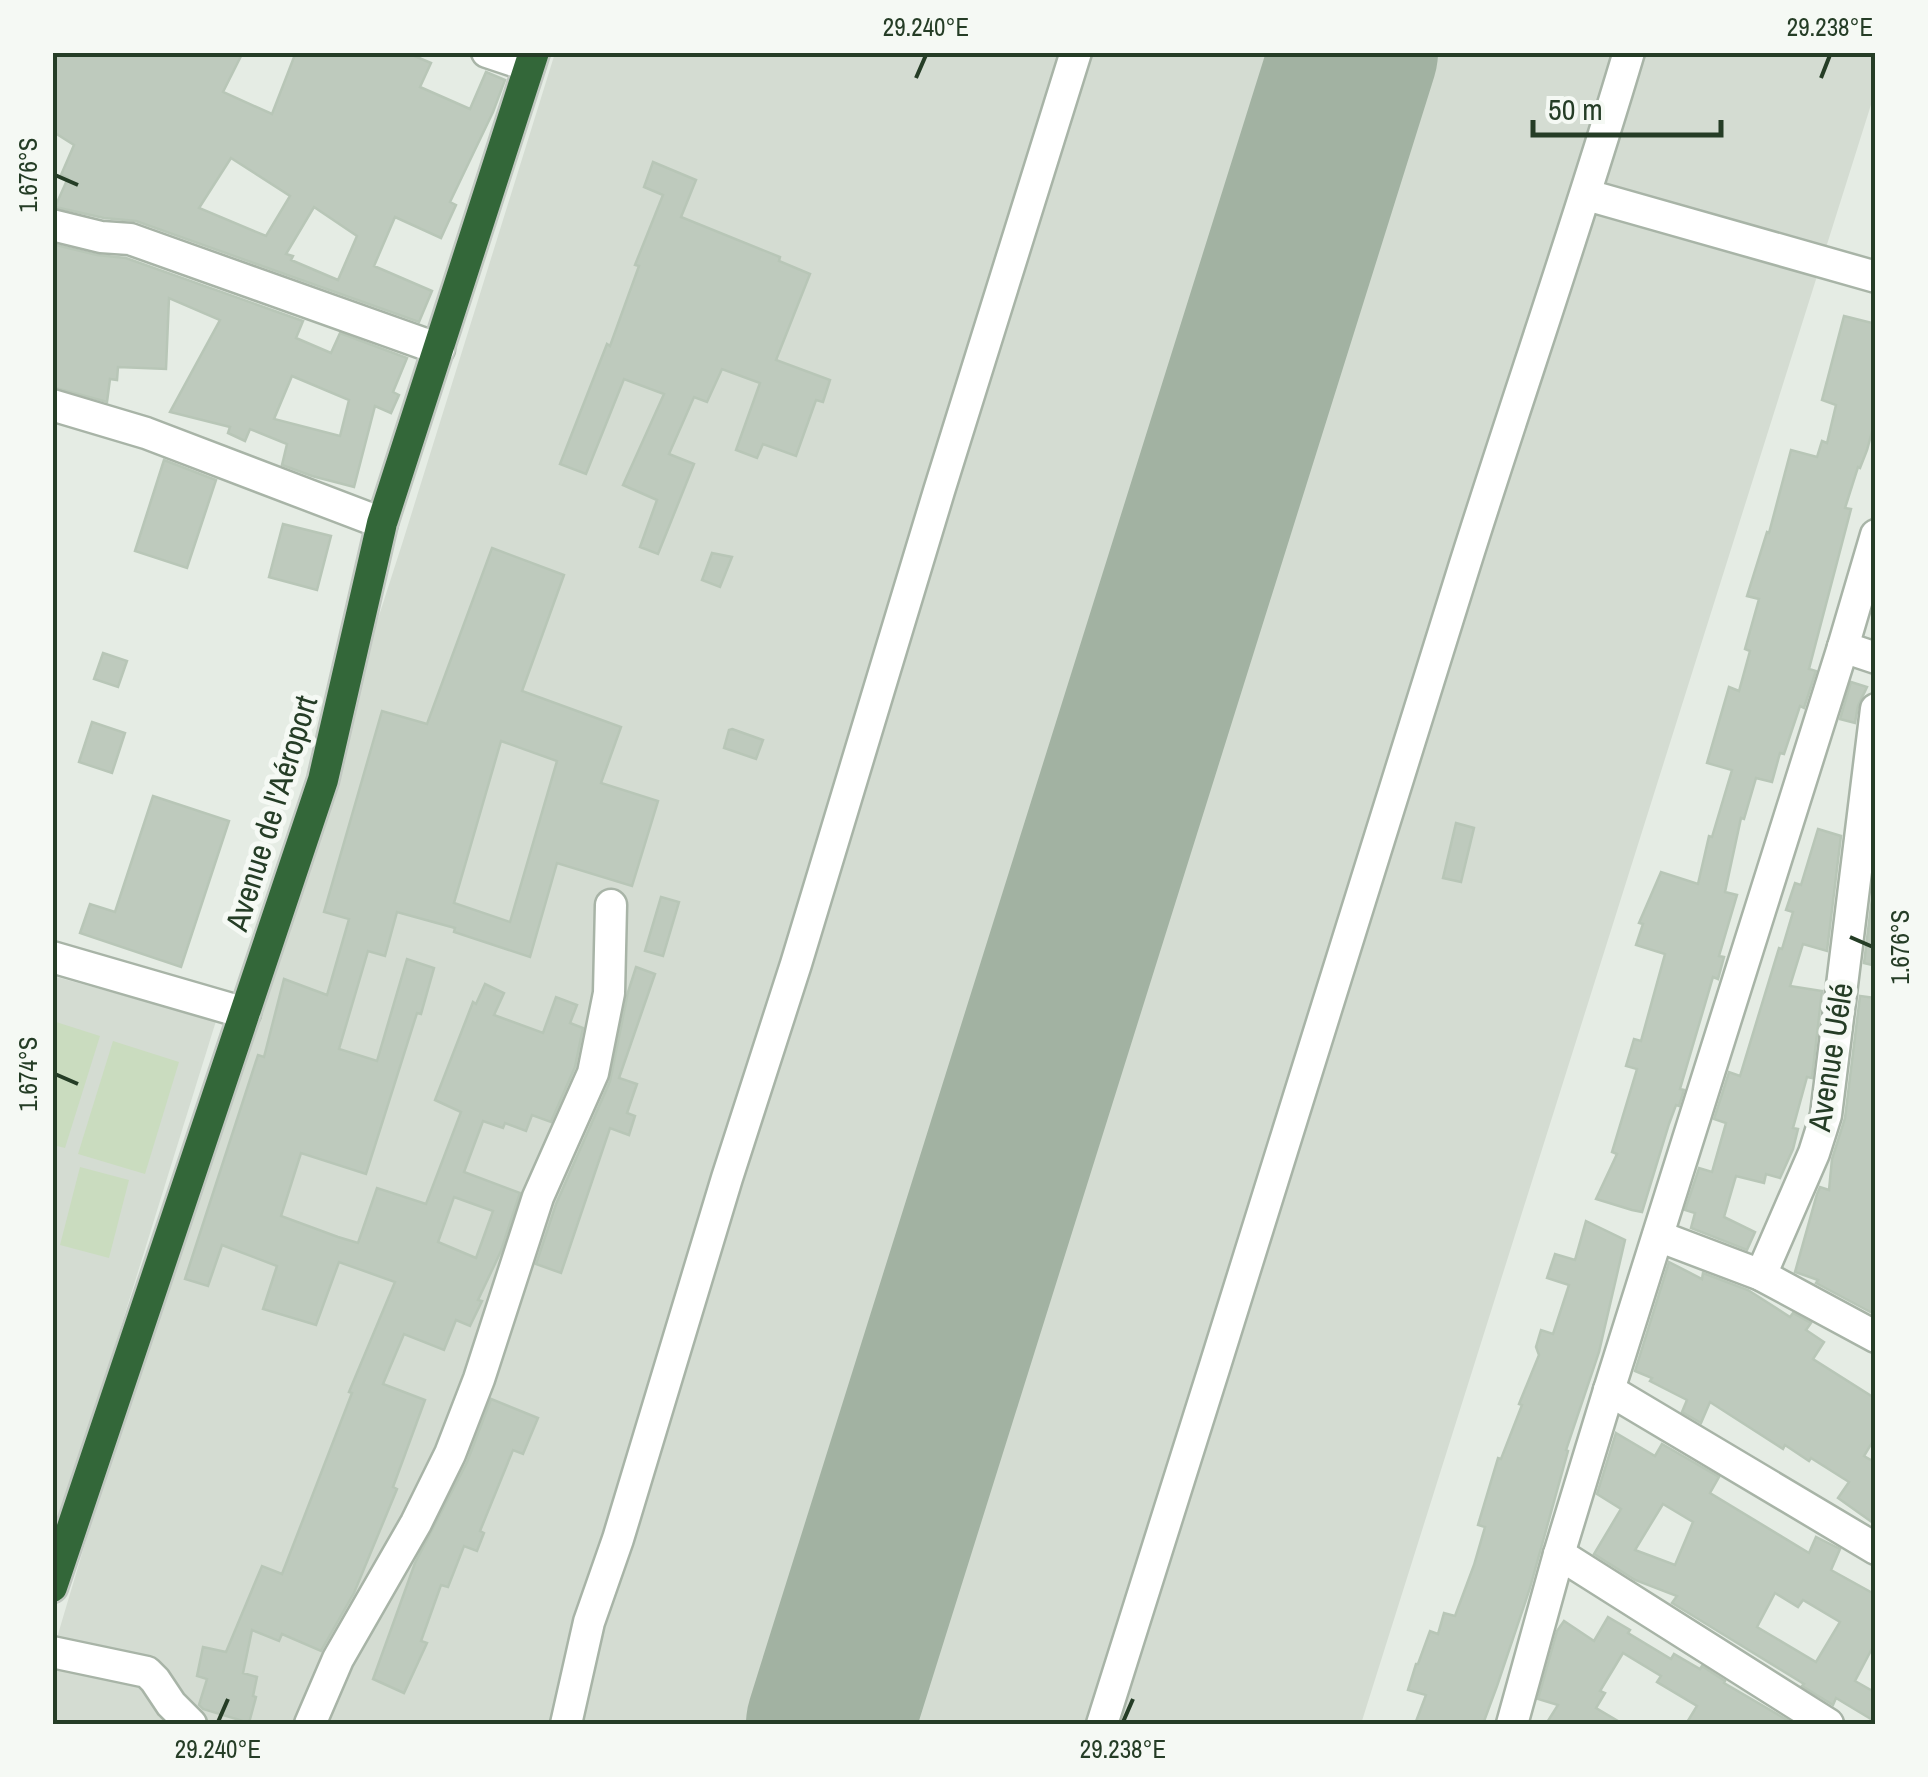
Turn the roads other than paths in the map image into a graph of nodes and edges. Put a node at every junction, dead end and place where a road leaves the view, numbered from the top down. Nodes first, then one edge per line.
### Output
1 (488, 52) edge
2 (1076, 52) edge
3 (1629, 52) edge
4 (532, 60) edge
5 (1587, 195) junction
6 (52, 225) edge
7 (1876, 277) edge
8 (439, 349) junction
9 (52, 406) edge
10 (382, 524) junction
11 (1876, 535) edge
12 (1843, 647) junction
13 (1876, 658) edge
14 (1876, 708) edge
15 (611, 905) dead end
16 (52, 958) edge
17 (245, 1012) junction
18 (1658, 1236) junction
19 (1761, 1276) junction
20 (1876, 1337) edge
21 (1609, 1390) junction
22 (1876, 1550) edge
23 (1558, 1554) junction
24 (52, 1587) edge
25 (52, 1652) edge
26 (191, 1724) edge
27 (310, 1724) edge
28 (566, 1724) edge
29 (1102, 1724) edge
30 (1512, 1724) edge
31 (1828, 1724) edge

1 - 4 street
2 - 28 street
3 - 5 street
4 - 8 highway, Avenue de l'Aéroport
5 - 7 street
5 - 29 street
6 - 8 street
8 - 10 highway, Avenue de l'Aéroport
9 - 10 street
10 - 17 highway, Avenue de l'Aéroport
11 - 12 street
12 - 13 street
12 - 18 street
14 - 19 street, Avenue Uélé
15 - 27 street
16 - 17 street
17 - 24 highway, Avenue de l'Aéroport
18 - 19 street
18 - 21 street
19 - 20 street
21 - 22 street
21 - 23 street
23 - 30 street
23 - 31 street
25 - 26 street

